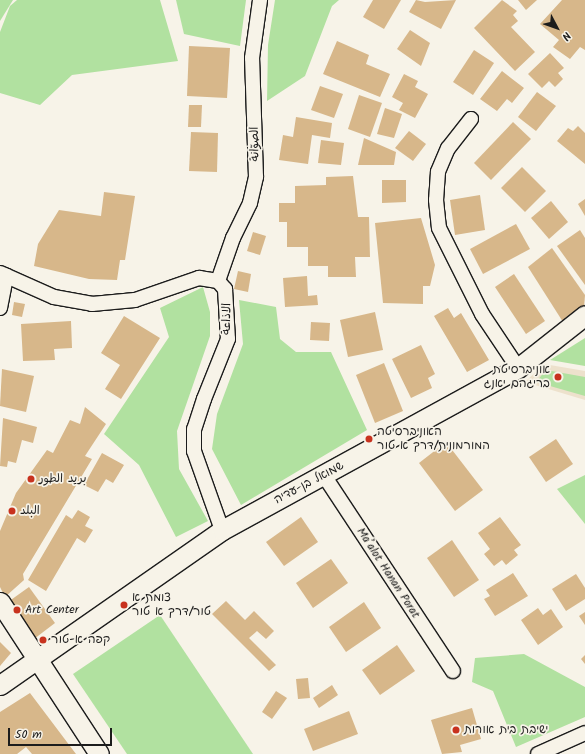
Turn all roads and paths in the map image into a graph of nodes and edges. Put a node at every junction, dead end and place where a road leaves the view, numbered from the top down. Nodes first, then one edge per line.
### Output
1 (260, 0) edge
2 (471, 119) dead end
3 (3, 274) edge
4 (218, 281) junction
5 (0, 308) edge
6 (585, 315) edge
7 (518, 368) junction
8 (323, 474) junction
9 (222, 530) junction
10 (0, 602) edge
11 (36, 657) junction
12 (453, 671) dead end
13 (0, 685) edge
14 (585, 733) edge
15 (99, 754) edge
16 (538, 754) edge

1 - 4 street, الصوّانة
2 - 7 street
3 - 4 street
3 - 5 street
4 - 9 street, الاذاعة
6 - 7 street, שמואל בן-עדיה
7 - 8 street, שמואל בן-עדיה
8 - 9 street, שמואל בן-עדיה
8 - 12 street, Ma’alot Hanan Porat
9 - 11 street, שמואל בן-עדיה
10 - 11 street
11 - 13 street, שמואל בן-עדיה
11 - 15 street
14 - 16 street

